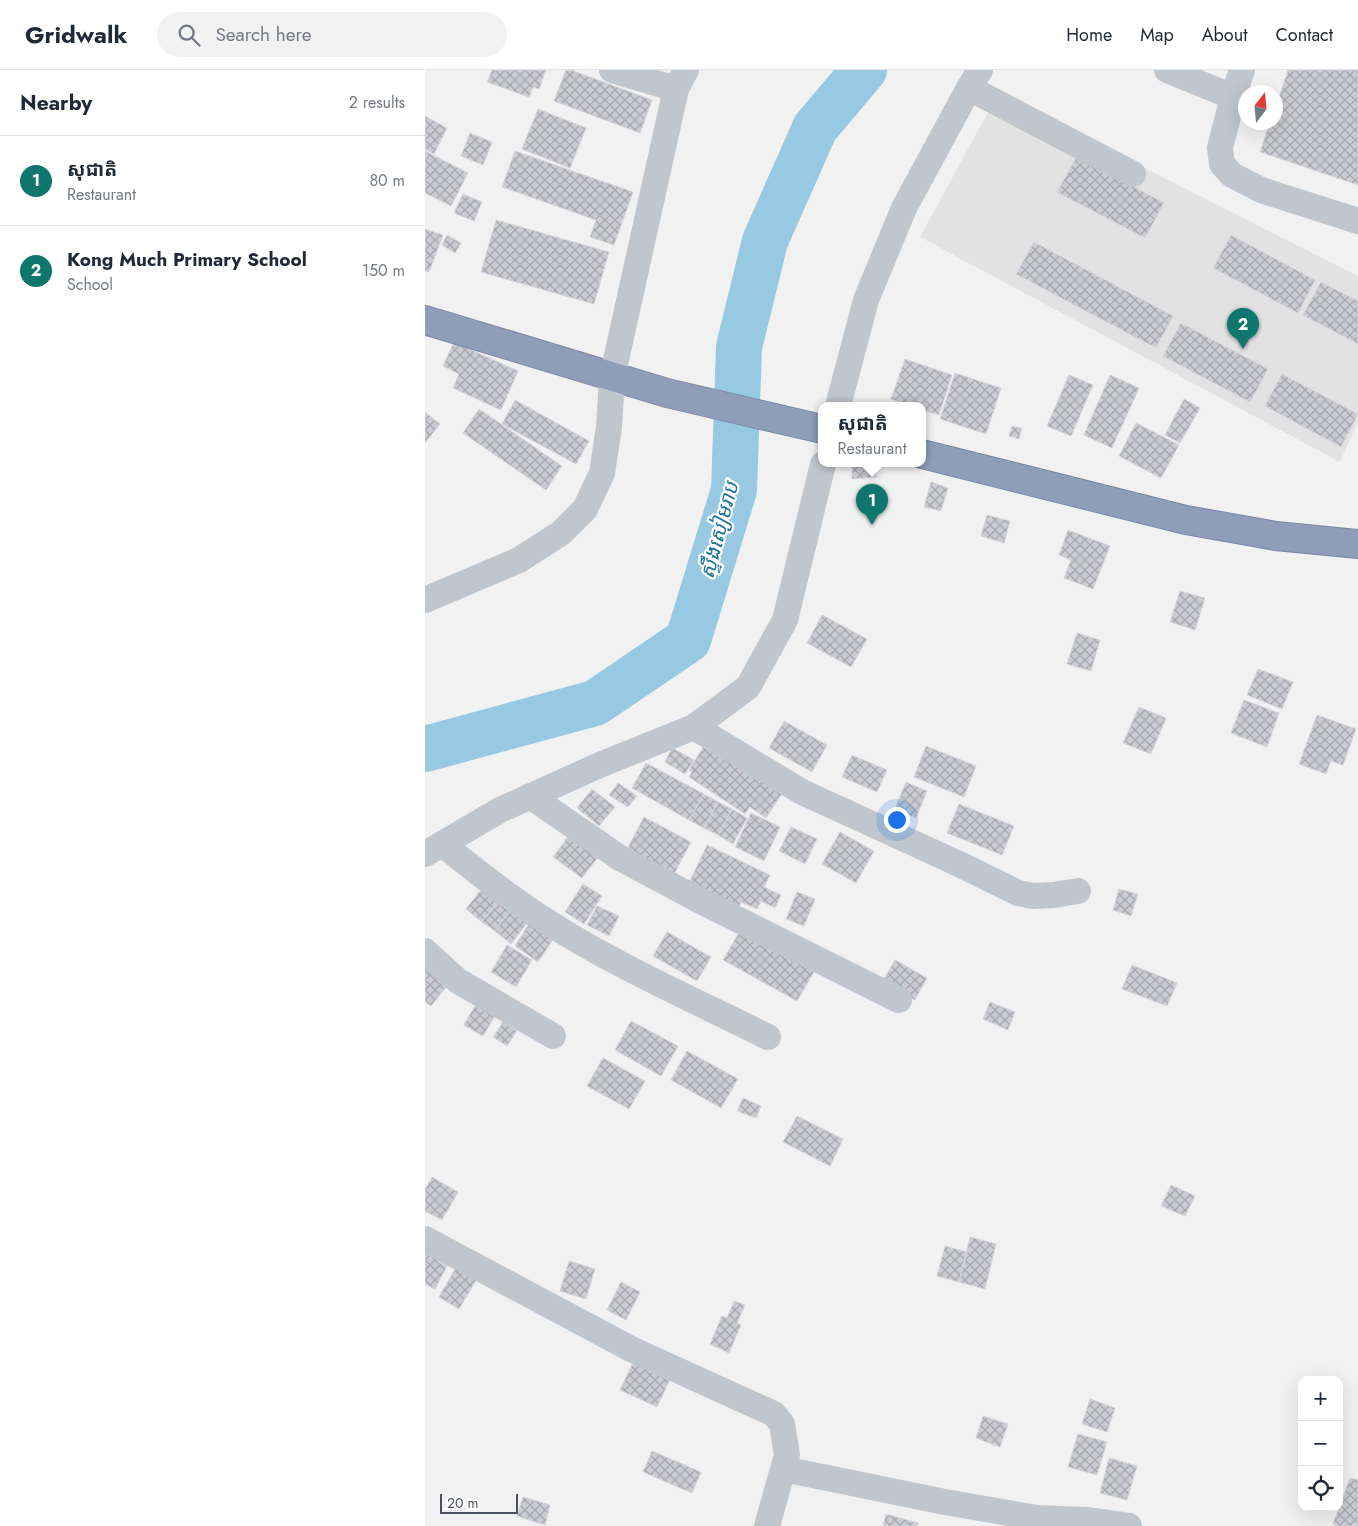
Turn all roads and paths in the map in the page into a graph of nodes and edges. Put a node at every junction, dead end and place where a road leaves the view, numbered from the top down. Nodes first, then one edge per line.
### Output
1 (612, 70) edge
2 (1167, 70) edge
3 (1242, 70) edge
4 (974, 79) edge
5 (681, 80) edge
6 (1233, 97) junction
7 (1133, 174) dead end
8 (1358, 221) edge
9 (425, 320) edge
10 (612, 378) junction
11 (839, 402) edge
12 (818, 429) edge
13 (926, 455) edge
14 (822, 467) edge
15 (1358, 544) edge
16 (425, 600) edge
17 (695, 727) junction
18 (530, 796) junction
19 (434, 849) edge
20 (1078, 891) dead end
21 (425, 951) edge
22 (899, 1000) dead end
23 (553, 1036) dead end
24 (768, 1037) dead end
25 (425, 1239) edge
26 (783, 1469) junction
27 (767, 1526) edge
28 (1129, 1526) edge

1 - 5 street
2 - 6 street
3 - 6 street
4 - 7 street
4 - 11 street
5 - 10 street
6 - 8 street
9 - 10 highway
10 - 12 highway
10 - 16 street
13 - 15 highway
14 - 17 street
17 - 18 street
17 - 20 street
18 - 19 street
18 - 22 street
19 - 24 street
21 - 23 street
25 - 26 street
26 - 27 street
26 - 28 street

